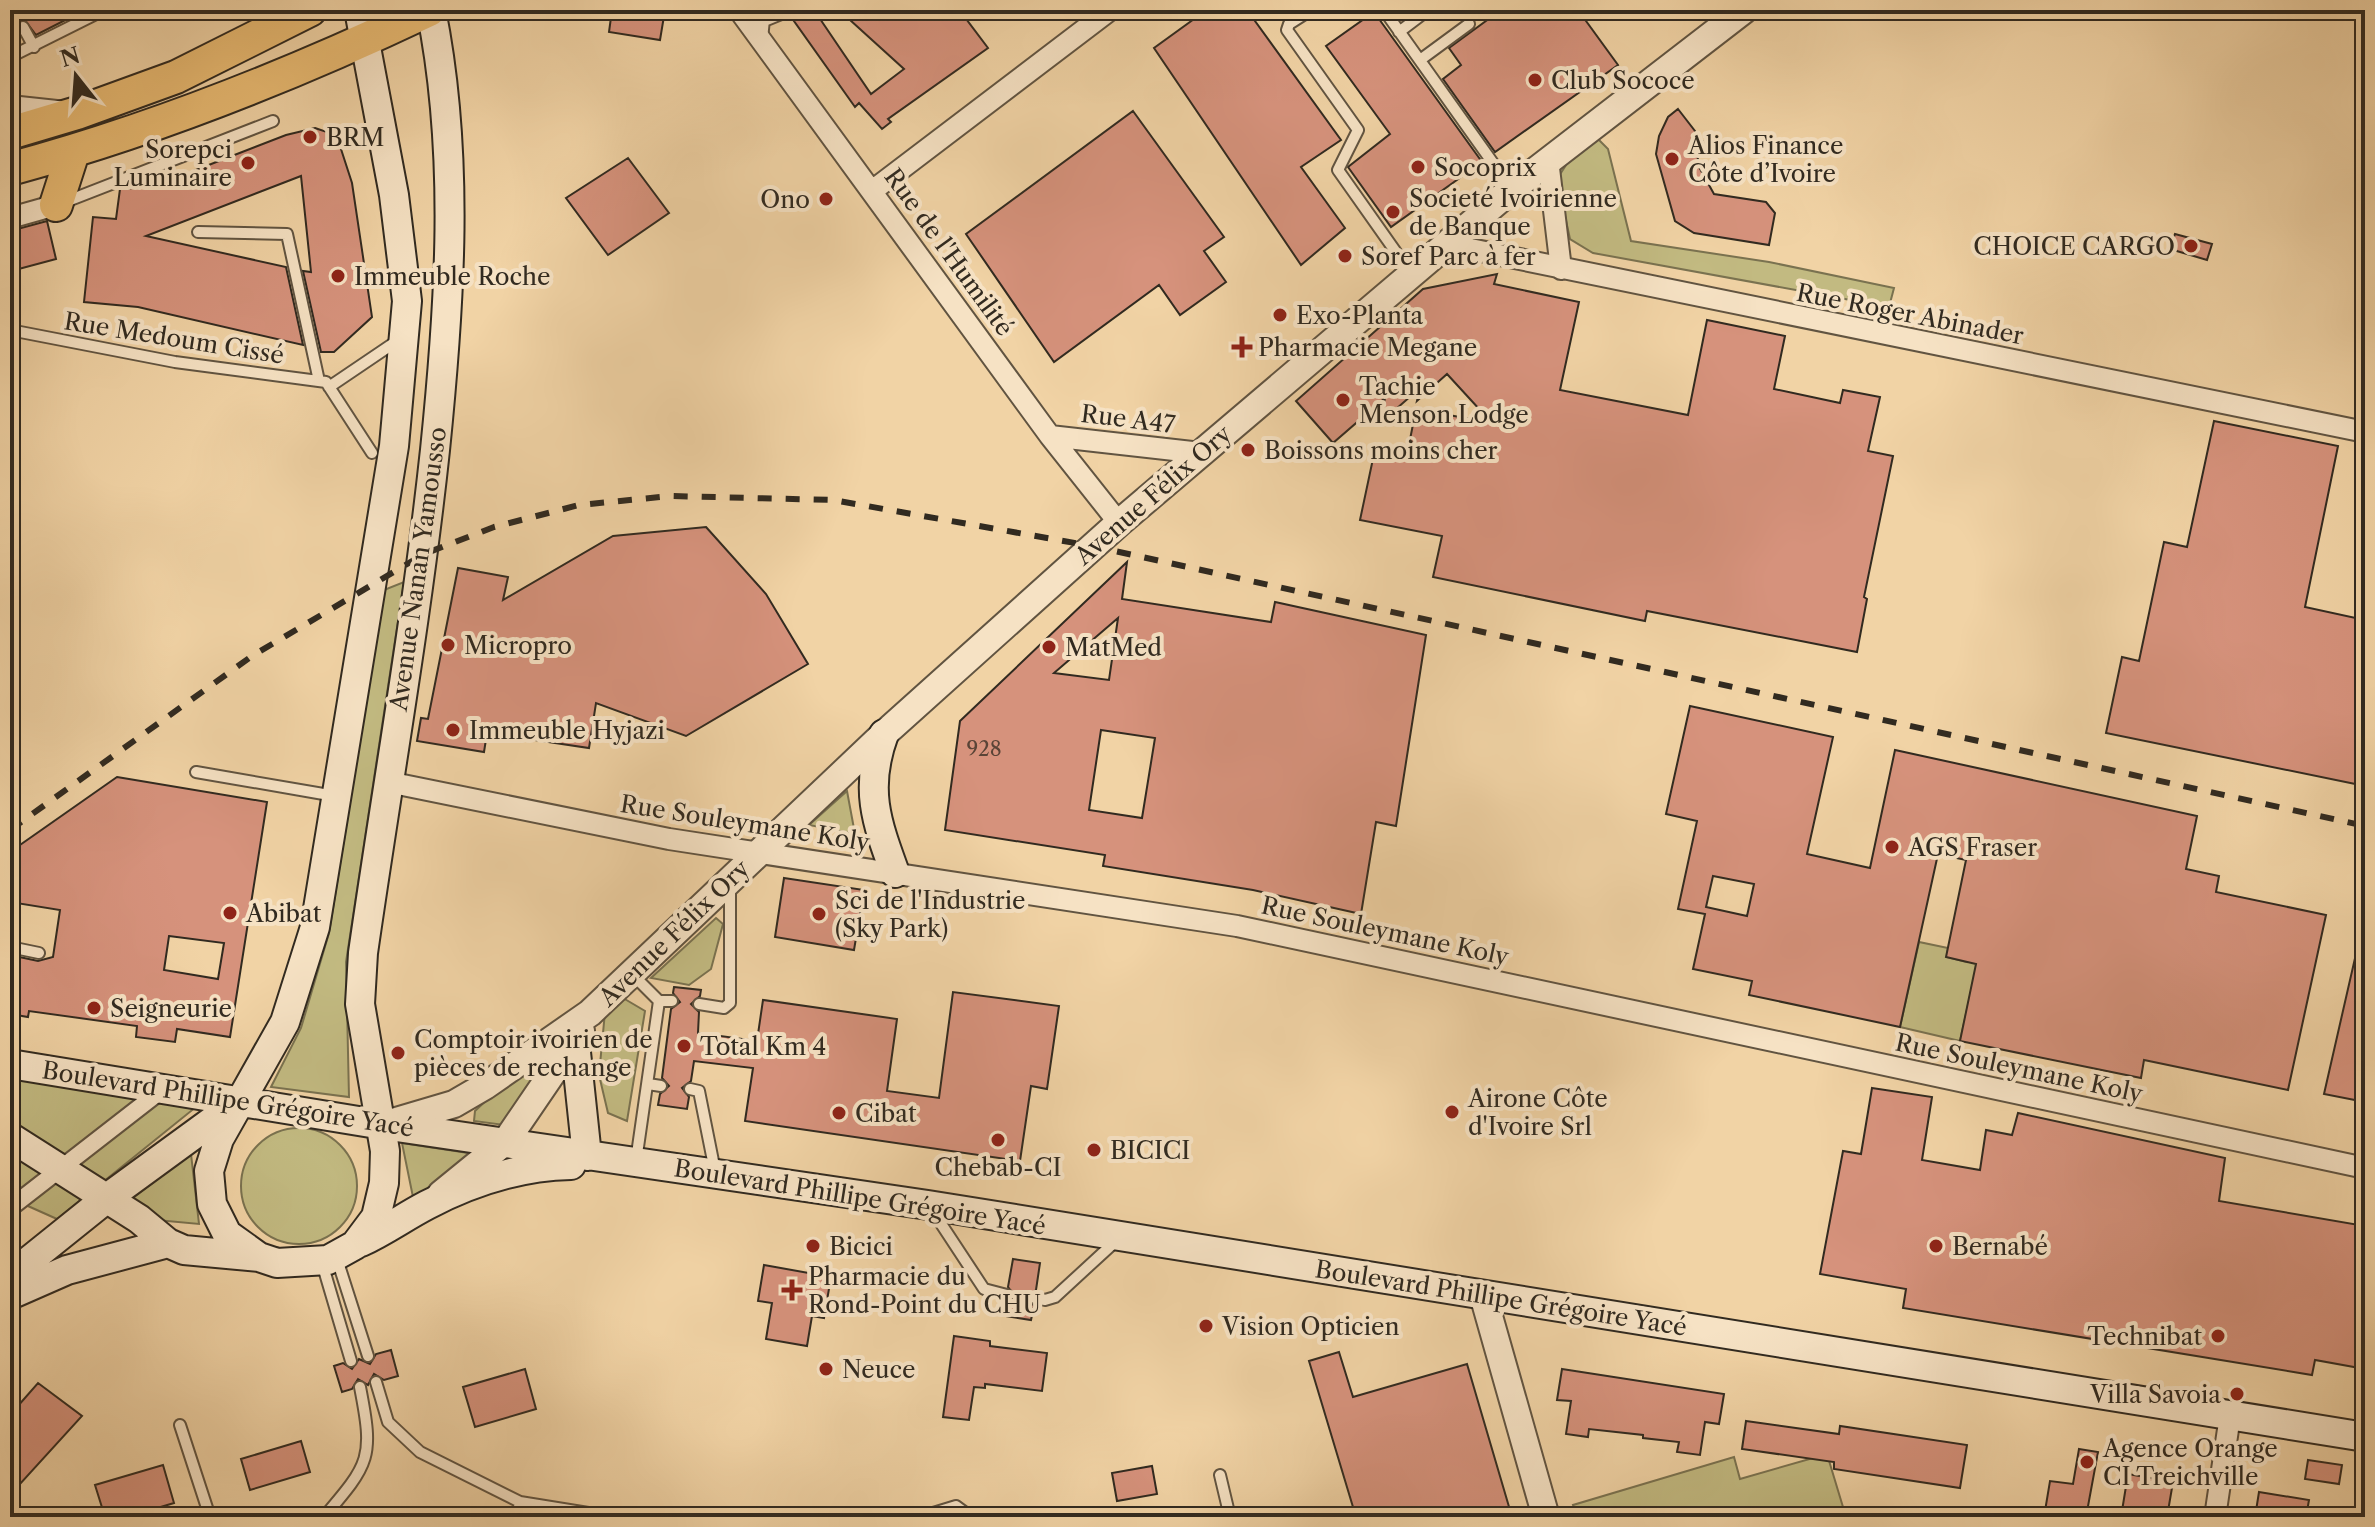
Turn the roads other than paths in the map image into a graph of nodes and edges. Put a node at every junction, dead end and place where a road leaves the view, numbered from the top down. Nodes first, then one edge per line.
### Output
1 (104, 10) edge
2 (310, 10) edge
3 (359, 10) edge
4 (430, 10) edge
5 (739, 10) edge
6 (791, 10) edge
7 (1110, 10) edge
8 (1311, 10) edge
9 (1384, 10) edge
10 (1428, 10) edge
11 (1744, 10) edge
12 (763, 24) edge
13 (1469, 24) dead end
14 (23, 27) dead end
15 (1399, 32) junction
16 (362, 42) junction
17 (34, 47) junction
18 (10, 57) edge
19 (1420, 60) junction
20 (10, 106) edge
21 (77, 113) junction
22 (273, 121) dead end
23 (10, 133) edge
24 (73, 152) junction
25 (1548, 160) junction
26 (10, 169) edge
27 (1512, 189) junction
28 (872, 191) junction
29 (56, 205) junction
30 (10, 218) edge
31 (198, 232) dead end
32 (1446, 244) junction
33 (1561, 269) junction
34 (1411, 273) junction
35 (10, 330) edge
36 (406, 334) junction
37 (324, 384) junction
38 (2365, 432) edge
39 (1050, 436) junction
40 (372, 453) dead end
41 (1201, 453) junction
42 (1119, 523) junction
43 (884, 734) junction
44 (196, 772) dead end
45 (388, 782) junction
46 (337, 796) junction
47 (758, 853) junction
48 (895, 873) junction
49 (730, 879) junction
50 (10, 947) edge
51 (39, 953) dead end
52 (631, 973) junction
53 (659, 1001) junction
54 (672, 1001) dead end
55 (699, 1004) dead end
56 (590, 1013) junction
57 (575, 1043) junction
58 (10, 1064) edge
59 (648, 1084) junction
60 (661, 1086) dead end
61 (163, 1089) junction
62 (690, 1089) dead end
63 (240, 1101) junction
64 (383, 1125) junction
65 (10, 1137) edge
66 (506, 1141) junction
67 (587, 1156) junction
68 (635, 1163) junction
69 (60, 1167) junction
70 (2365, 1168) edge
71 (715, 1174) junction
72 (107, 1198) junction
73 (427, 1205) junction
74 (928, 1205) junction
75 (10, 1208) edge
76 (1120, 1237) junction
77 (168, 1243) junction
78 (338, 1255) junction
79 (259, 1257) junction
80 (10, 1276) edge
81 (10, 1295) edge
82 (1007, 1295) dead end
83 (1483, 1295) junction
84 (1035, 1298) dead end
85 (368, 1356) dead end
86 (351, 1361) dead end
87 (376, 1382) dead end
88 (360, 1387) dead end
89 (2230, 1416) junction
90 (180, 1425) dead end
91 (2365, 1437) edge
92 (1220, 1475) dead end
93 (520, 1502) junction
94 (210, 1517) edge
95 (324, 1517) edge
96 (517, 1517) edge
97 (613, 1517) edge
98 (920, 1517) edge
99 (971, 1517) edge
100 (1230, 1517) edge
101 (1546, 1517) edge
102 (2215, 1517) edge

1 - 17 lane
2 - 21 main road
3 - 16 main road, Avenue Nanan Yamousso
4 - 16 main road
4 - 45 main road, Avenue Nanan Yamousso
5 - 12 street, Rue de l'Humilité
6 - 12 lane
7 - 28 street
8 - 34 lane
9 - 15 lane
10 - 15 lane
11 - 25 street, Avenue Félix Ory
12 - 28 street, Rue de l'Humilité
13 - 19 lane
14 - 17 lane
15 - 19 lane
16 - 24 main road
16 - 36 main road, Avenue Nanan Yamousso
17 - 18 lane
19 - 27 lane
20 - 21 street
21 - 23 main road
22 - 29 lane
24 - 26 main road
24 - 29 main road
25 - 27 street, Avenue Félix Ory
25 - 33 street
27 - 32 street, Avenue Félix Ory
28 - 39 street, Rue de l'Humilité
29 - 30 street
31 - 37 lane
32 - 33 street, Rue Roger Abinader
32 - 34 street, Avenue Félix Ory
33 - 38 street, Rue Roger Abinader
34 - 41 street, Avenue Félix Ory
35 - 37 lane, Rue Medoum Cissé
36 - 37 lane
36 - 46 main road, Avenue Nanan Yamousso
37 - 40 lane
39 - 41 street, Rue A47
39 - 42 street, Rue de l'Humilité
41 - 42 street, Avenue Félix Ory
42 - 43 street, Avenue Félix Ory
43 - 47 street, Avenue Félix Ory
43 - 48 main road
44 - 46 lane
45 - 47 street, Rue Souleymane Koly
45 - 64 main road, Avenue Nanan Yamousso
46 - 63 main road, Avenue Nanan Yamousso
47 - 48 street, Rue Souleymane Koly
47 - 49 street, Avenue Félix Ory
48 - 70 street, Rue Souleymane Koly
49 - 52 street, Avenue Félix Ory
49 - 55 lane
50 - 51 lane
52 - 53 lane
52 - 56 street, Avenue Félix Ory
53 - 54 lane
53 - 59 lane
56 - 57 street, Avenue Félix Ory
56 - 64 street, Avenue Félix Ory
57 - 66 street, Avenue Félix Ory
57 - 67 main road
58 - 61 main road, Boulevard Phillipe Grégoire Yacé
59 - 60 lane
59 - 68 lane
61 - 63 main road, Boulevard Phillipe Grégoire Yacé
61 - 69 street
62 - 71 lane
63 - 64 main road, Boulevard Phillipe Grégoire Yacé
63 - 72 main road
63 - 79 main road
64 - 66 main road, Boulevard Phillipe Grégoire Yacé
64 - 78 main road
65 - 69 main road
66 - 67 main road, Boulevard Phillipe Grégoire Yacé
66 - 73 street, Avenue Félix Ory
67 - 68 main road, Boulevard Phillipe Grégoire Yacé
68 - 71 main road, Boulevard Phillipe Grégoire Yacé
68 - 73 main road, Boulevard Phillipe Grégoire Yacé
69 - 72 main road
69 - 75 street
71 - 74 main road, Boulevard Phillipe Grégoire Yacé
72 - 77 main road
72 - 80 main road
73 - 78 main road, Boulevard Phillipe Grégoire Yacé
74 - 76 main road, Boulevard Phillipe Grégoire Yacé
74 - 82 lane
76 - 83 main road, Boulevard Phillipe Grégoire Yacé
76 - 84 lane
77 - 79 main road
77 - 81 main road
78 - 79 main road
78 - 85 lane
78 - 86 lane
83 - 89 main road, Boulevard Phillipe Grégoire Yacé
83 - 101 street
87 - 93 lane
88 - 95 lane
89 - 91 main road, Boulevard Phillipe Grégoire Yacé
89 - 102 street
90 - 94 lane
92 - 100 lane
93 - 96 lane
93 - 97 lane
98 - 99 lane

